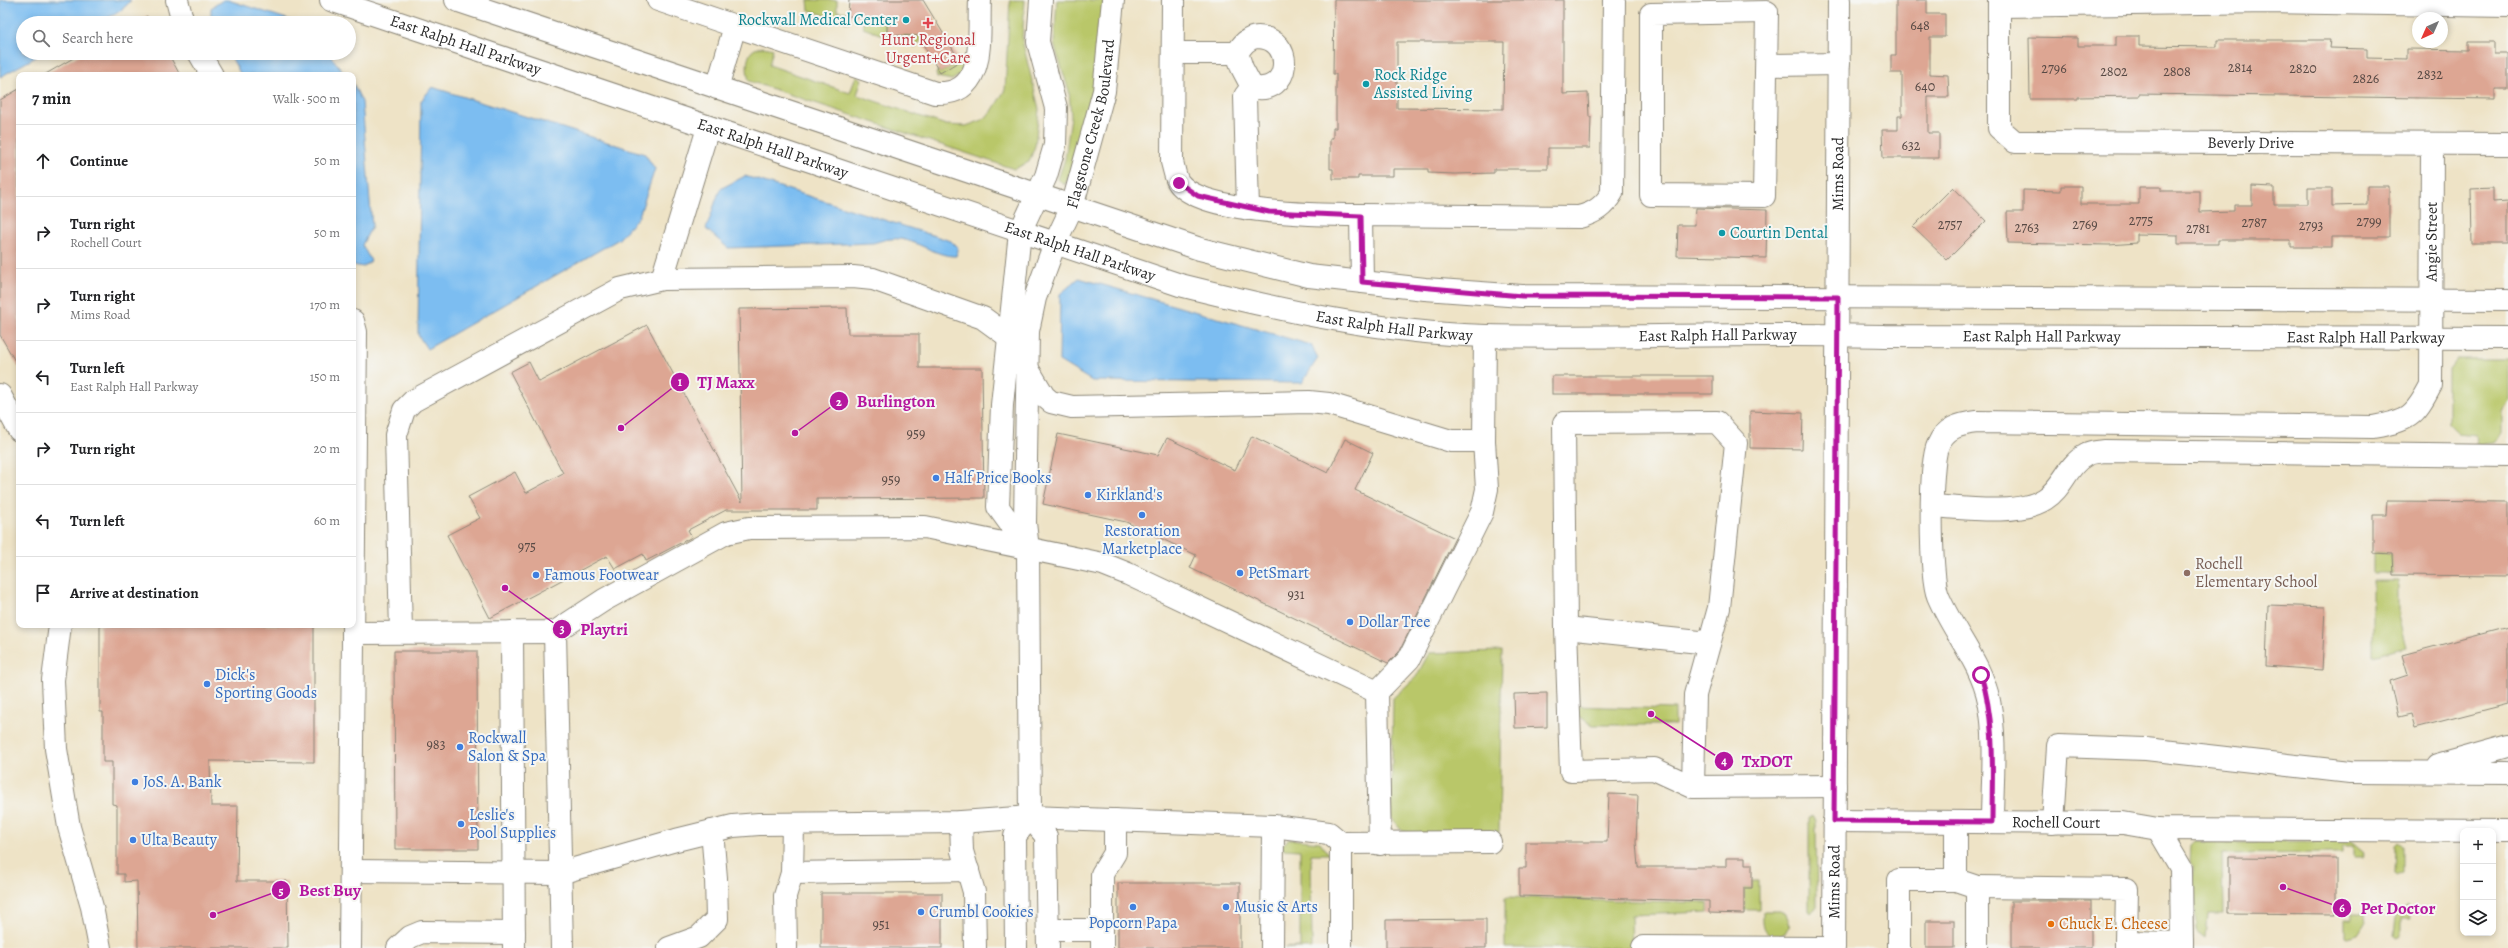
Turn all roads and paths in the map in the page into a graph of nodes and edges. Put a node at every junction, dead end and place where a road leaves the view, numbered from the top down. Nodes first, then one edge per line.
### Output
1 (177, 0) edge
2 (331, 0) edge
3 (456, 0) edge
4 (658, 0) edge
5 (980, 0) edge
6 (1041, 0) edge
7 (1113, 0) edge
8 (1173, 0) edge
9 (1614, 0) edge
10 (1839, 0) edge
11 (1999, 3) edge
12 (2508, 6) edge
13 (181, 16) edge
14 (735, 26) junction
15 (1173, 53) junction
16 (1238, 53) junction
17 (203, 60) edge
18 (1839, 64) junction
19 (1767, 65) junction
20 (210, 72) edge
21 (1252, 87) junction
22 (717, 88) junction
23 (708, 128) junction
24 (2508, 144) edge
25 (2432, 146) junction
26 (1037, 195) junction
27 (1072, 207) junction
28 (1248, 208) junction
29 (1361, 216) junction
30 (1020, 232) junction
31 (1055, 243) junction
32 (662, 279) junction
33 (1362, 282) junction
34 (1838, 297) junction
35 (2431, 300) junction
36 (2508, 300) edge
37 (1838, 334) junction
38 (1485, 336) junction
39 (1009, 337) junction
40 (2432, 337) junction
41 (2508, 338) edge
42 (1026, 369) junction
43 (0, 395) edge
44 (16, 424) edge
45 (1484, 441) junction
46 (2508, 456) edge
47 (1933, 506) junction
48 (1028, 549) junction
49 (60, 628) edge
50 (353, 628) edge
51 (1566, 628) junction
52 (401, 632) junction
53 (512, 632) junction
54 (555, 632) junction
55 (353, 633) junction
56 (1710, 643) junction
57 (1377, 692) junction
58 (2508, 746) edge
59 (2413, 772) junction
60 (2508, 773) edge
61 (1835, 786) junction
62 (1694, 787) junction
63 (1030, 817) junction
64 (1115, 820) junction
65 (1834, 821) junction
66 (961, 822) junction
67 (1956, 822) junction
68 (1992, 822) junction
69 (2053, 823) junction
70 (793, 825) junction
71 (1273, 826) junction
72 (2158, 829) junction
73 (712, 831) junction
74 (2508, 831) edge
75 (1341, 842) junction
76 (1490, 842) dead end
77 (1380, 844) junction
78 (968, 870) junction
79 (351, 871) junction
80 (560, 873) junction
81 (792, 873) junction
82 (512, 874) junction
83 (1956, 880) junction
84 (1977, 887) junction
85 (1048, 939) edge
86 (1102, 939) edge
87 (514, 941) edge
88 (2126, 945) edge
89 (2182, 945) edge
90 (1643, 947) dead end
91 (100, 948) edge
92 (350, 948) edge
93 (398, 948) edge
94 (562, 948) edge
95 (668, 948) edge
96 (786, 948) edge
97 (975, 948) edge
98 (1016, 948) edge
99 (1272, 948) edge
100 (1341, 948) edge
101 (1822, 948) edge
102 (1834, 948) edge
103 (1899, 948) edge
104 (1977, 948) edge

1 - 13 main road
2 - 23 main road, East Ralph Hall Parkway
3 - 22 main road
4 - 14 main road
5 - 14 main road
6 - 26 main road, Flagstone Creek Boulevard
7 - 27 main road, Flagstone Creek Boulevard
8 - 15 main road
9 - 29 main road
10 - 18 main road, Mims Road
11 - 12 main road
11 - 25 main road, Beverly Drive
14 - 22 main road
15 - 16 main road
15 - 28 main road
16 - 21 main road
16 - 21 main road
17 - 20 main road
18 - 19 main road
18 - 34 main road, Mims Road
19 - 19 main road
21 - 28 main road
22 - 26 main road
23 - 30 main road, East Ralph Hall Parkway
23 - 32 main road
24 - 25 main road, Beverly Drive
25 - 35 main road, Angie Street
26 - 27 main road
26 - 30 main road, Flagstone Creek Boulevard
27 - 31 main road, Flagstone Creek Boulevard
27 - 33 main road
28 - 29 main road
29 - 33 main road
30 - 31 main road, East Ralph Hall Parkway
30 - 39 main road, Flagstone Creek Boulevard
31 - 38 main road, East Ralph Hall Parkway
31 - 42 main road, Flagstone Creek Boulevard
32 - 39 main road
32 - 52 main road
33 - 34 main road
34 - 35 main road
34 - 37 main road, Mims Road
35 - 36 main road
35 - 40 main road, Angie Street
37 - 38 main road, East Ralph Hall Parkway
37 - 40 main road, East Ralph Hall Parkway
37 - 61 main road, Mims Road
38 - 45 main road
39 - 42 main road
39 - 48 main road, Flagstone Creek Boulevard
40 - 41 main road, East Ralph Hall Parkway
40 - 47 main road, Angie Street
42 - 45 main road
42 - 48 main road, Flagstone Creek Boulevard
43 - 44 main road
45 - 57 main road
46 - 47 main road
47 - 68 main road, Angie Street
48 - 54 main road
48 - 57 main road
48 - 63 main road, Flagstone Creek Boulevard
49 - 91 main road
50 - 55 main road
51 - 56 main road
51 - 56 main road
51 - 62 main road
52 - 53 main road
52 - 55 main road
53 - 54 main road
53 - 82 main road
54 - 80 main road
55 - 79 main road
56 - 62 main road
57 - 77 main road
58 - 59 main road
59 - 60 main road
59 - 69 main road
61 - 62 main road
61 - 65 main road, Mims Road
63 - 64 main road
63 - 66 main road
63 - 85 main road
63 - 98 main road
64 - 71 main road
64 - 86 main road
65 - 67 main road, Rochell Court
65 - 102 main road, Mims Road
66 - 70 main road
66 - 78 main road
67 - 68 main road, Rochell Court
67 - 83 main road
68 - 69 main road, Rochell Court
69 - 72 main road, Rochell Court
70 - 73 main road
70 - 81 main road
71 - 75 main road
71 - 99 main road
72 - 74 main road, Rochell Court
72 - 89 main road
73 - 80 main road
73 - 95 main road
75 - 77 main road
75 - 100 main road
76 - 77 main road
78 - 81 main road
78 - 97 main road
79 - 82 main road
79 - 92 main road
80 - 82 main road
80 - 94 main road
81 - 96 main road
82 - 87 main road
83 - 84 main road
83 - 103 main road
84 - 88 main road
84 - 104 main road
85 - 86 main road
87 - 93 main road
88 - 89 main road
90 - 101 main road

